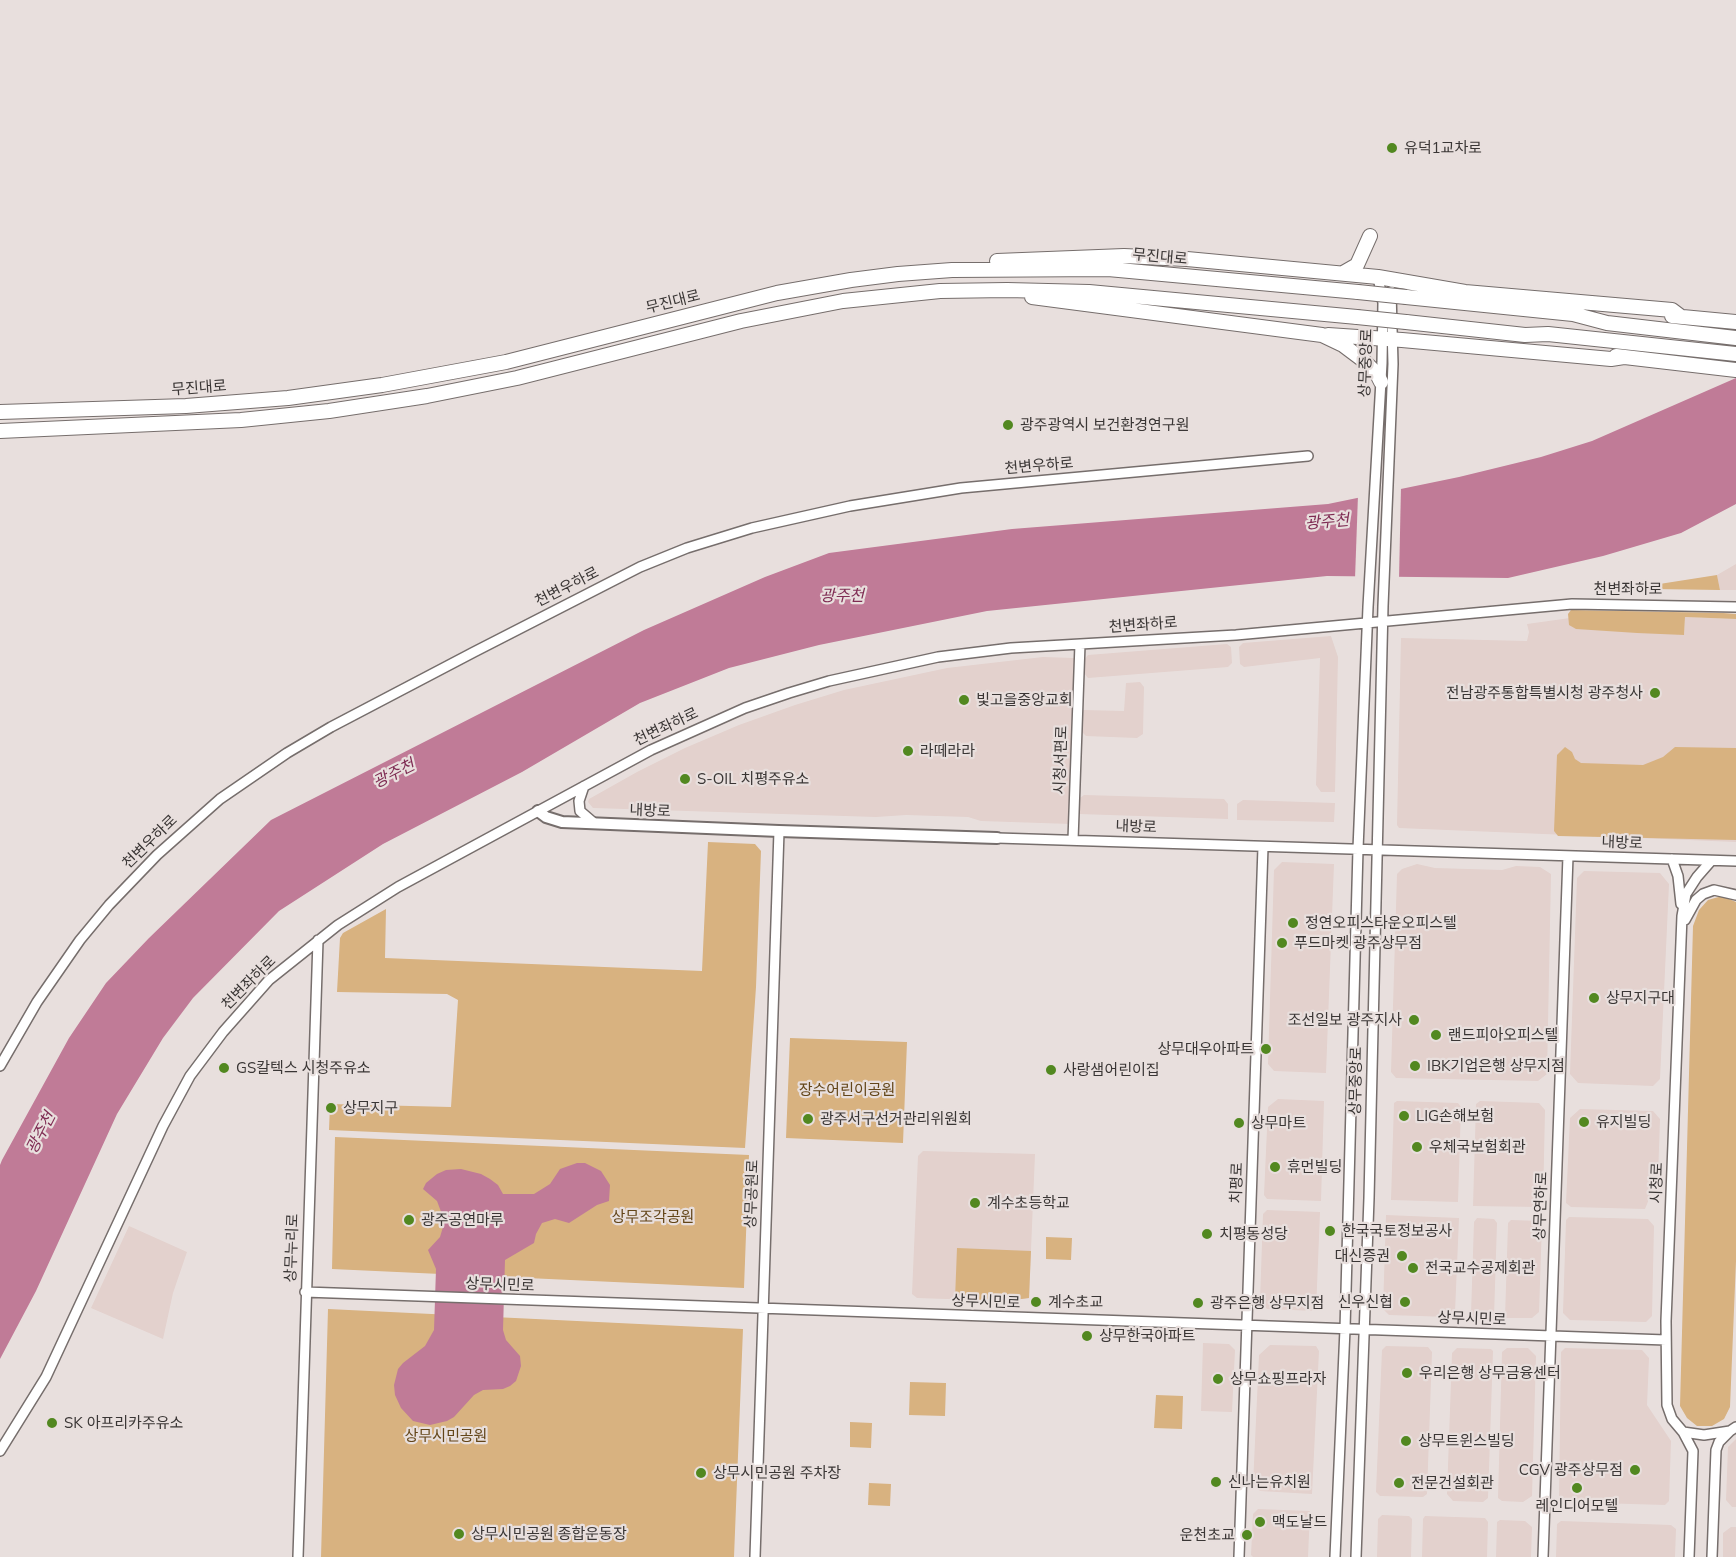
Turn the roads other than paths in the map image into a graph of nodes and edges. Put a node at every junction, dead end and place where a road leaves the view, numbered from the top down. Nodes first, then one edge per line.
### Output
1 (1370, 236) dead end
2 (952, 270) junction
3 (1342, 273) junction
4 (1384, 278) junction
5 (1007, 290) junction
6 (1573, 314) junction
7 (1680, 315) junction
8 (1736, 322) edge
9 (1322, 335) junction
10 (1525, 335) junction
11 (1736, 338) edge
12 (1388, 339) junction
13 (1736, 354) edge
14 (1624, 357) junction
15 (1736, 370) edge
16 (1381, 382) junction
17 (0, 412) edge
18 (0, 431) edge
19 (1308, 456) dead end
20 (1736, 607) edge
21 (1383, 621) junction
22 (1367, 622) junction
23 (1080, 644) junction
24 (584, 786) junction
25 (538, 811) junction
26 (594, 823) junction
27 (779, 831) junction
28 (997, 838) joint
29 (1073, 840) junction
30 (1263, 847) junction
31 (1358, 849) junction
32 (1378, 849) junction
33 (1568, 856) junction
34 (1672, 859) junction
35 (1711, 861) junction
36 (1736, 861) edge
37 (1736, 895) edge
38 (1682, 916) junction
39 (1681, 930) junction
40 (318, 940) junction
41 (0, 1066) edge
42 (305, 1292) junction
43 (763, 1309) junction
44 (1247, 1326) junction
45 (1345, 1329) junction
46 (1364, 1330) junction
47 (1551, 1336) junction
48 (1666, 1340) junction
49 (1733, 1429) edge
50 (1683, 1432) junction
51 (0, 1450) edge
52 (298, 1557) edge
53 (755, 1557) edge
54 (1239, 1557) edge
55 (1335, 1557) edge
56 (1356, 1557) edge
57 (1544, 1557) edge
58 (1689, 1557) edge
59 (1712, 1557) edge

1 - 3 highway
2 - 3 highway
2 - 6 highway, 무진대로, bridge
2 - 17 highway, 무진대로
3 - 4 highway
4 - 7 highway
4 - 12 street, 상무중앙로
5 - 9 highway
5 - 10 highway, bridge
5 - 18 highway
6 - 7 highway
6 - 11 highway
7 - 8 highway
9 - 12 highway
9 - 16 highway
10 - 13 highway
10 - 14 highway
12 - 14 highway
12 - 16 street, 상무중앙로
12 - 21 street, 상무중앙로
14 - 15 highway
16 - 22 street, 상무중앙로
19 - 41 street, 천변우하로
20 - 21 street, 천변좌하로
21 - 22 street, 천변좌하로
21 - 32 street, 상무중앙로
22 - 23 street, 천변좌하로
22 - 31 street, 상무중앙로
23 - 24 street, 천변좌하로
23 - 29 street, 시청서편로
24 - 25 street, 천변좌하로
24 - 26 street
25 - 26 main road, 내방로
25 - 40 street, 천변좌하로
26 - 27 main road, 내방로
27 - 28 main road, 내방로
27 - 43 street, 상무공원로
28 - 29 street, 내방로
29 - 30 street, 내방로
30 - 31 street, 내방로
30 - 44 street, 치평로
31 - 32 street, 내방로
31 - 45 street, 상무중앙로
32 - 33 street, 내방로
32 - 46 street, 상무중앙로
33 - 34 street, 내방로
33 - 47 street, 상무연하로
34 - 35 street, 내방로
34 - 38 street, 시청로
35 - 36 street, 내방로
35 - 38 street, 시청로
37 - 39 street, 시청로
38 - 39 street, 시청로
39 - 48 street, 시청로
40 - 42 street, 상무누리로
40 - 51 street, 천변좌하로
42 - 43 street, 상무시민로
42 - 52 street, 상무누리로
43 - 44 street, 상무시민로
43 - 53 street, 상무공원로
44 - 45 street, 상무시민로
44 - 54 street, 치평로
45 - 46 street, 상무시민로
45 - 55 street, 상무중앙로
46 - 47 street, 상무시민로
46 - 56 street, 상무중앙로
47 - 48 street, 상무시민로
47 - 57 street, 상무연하로
48 - 50 street, 시청로
49 - 50 street
49 - 59 street
50 - 58 street, 시청로

